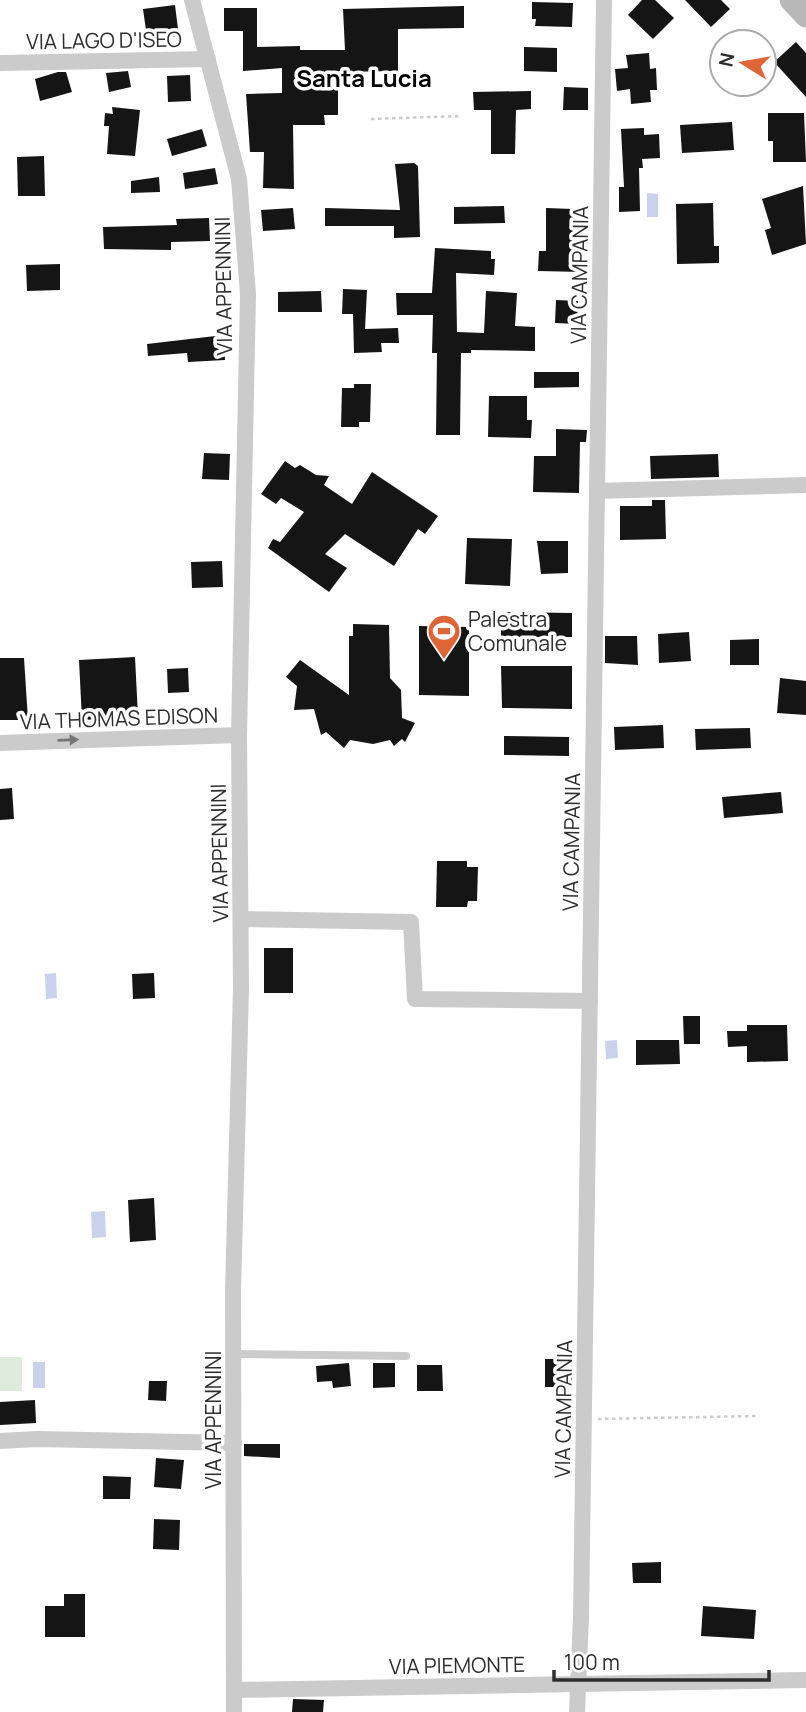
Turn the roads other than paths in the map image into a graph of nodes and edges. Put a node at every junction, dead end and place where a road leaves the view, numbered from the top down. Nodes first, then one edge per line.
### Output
1 (192, 0) edge
2 (604, 0) edge
3 (791, 0) edge
4 (806, 16) edge
5 (208, 59) junction
6 (0, 63) edge
7 (806, 485) edge
8 (597, 491) junction
9 (239, 735) junction
10 (0, 743) edge
11 (241, 919) junction
12 (590, 1001) junction
13 (233, 1354) junction
14 (406, 1356) dead end
15 (0, 1441) edge
16 (233, 1443) junction
17 (806, 1680) edge
18 (576, 1684) junction
19 (234, 1690) junction
20 (234, 1712) edge
21 (577, 1712) edge

1 - 5 street, VIA APPENNINI
2 - 8 street, VIA CAMPANIA
3 - 4 main road
5 - 6 street, VIA LAGO D'ISEO
5 - 9 street, VIA APPENNINI
7 - 8 street
8 - 12 street, VIA CAMPANIA
10 -> 9 street, VIA THOMAS EDISON
9 - 11 street, VIA APPENNINI
11 - 12 street
11 - 13 street, VIA APPENNINI
12 - 18 street, VIA CAMPANIA
13 - 14 lane
13 - 16 street, VIA APPENNINI
15 - 16 street
16 - 19 street, VIA APPENNINI
17 - 18 street, VIA PIEMONTE
18 - 19 street, VIA PIEMONTE
18 - 21 street, VIA CAMPANIA
19 - 20 street, VIA APPENNINI

